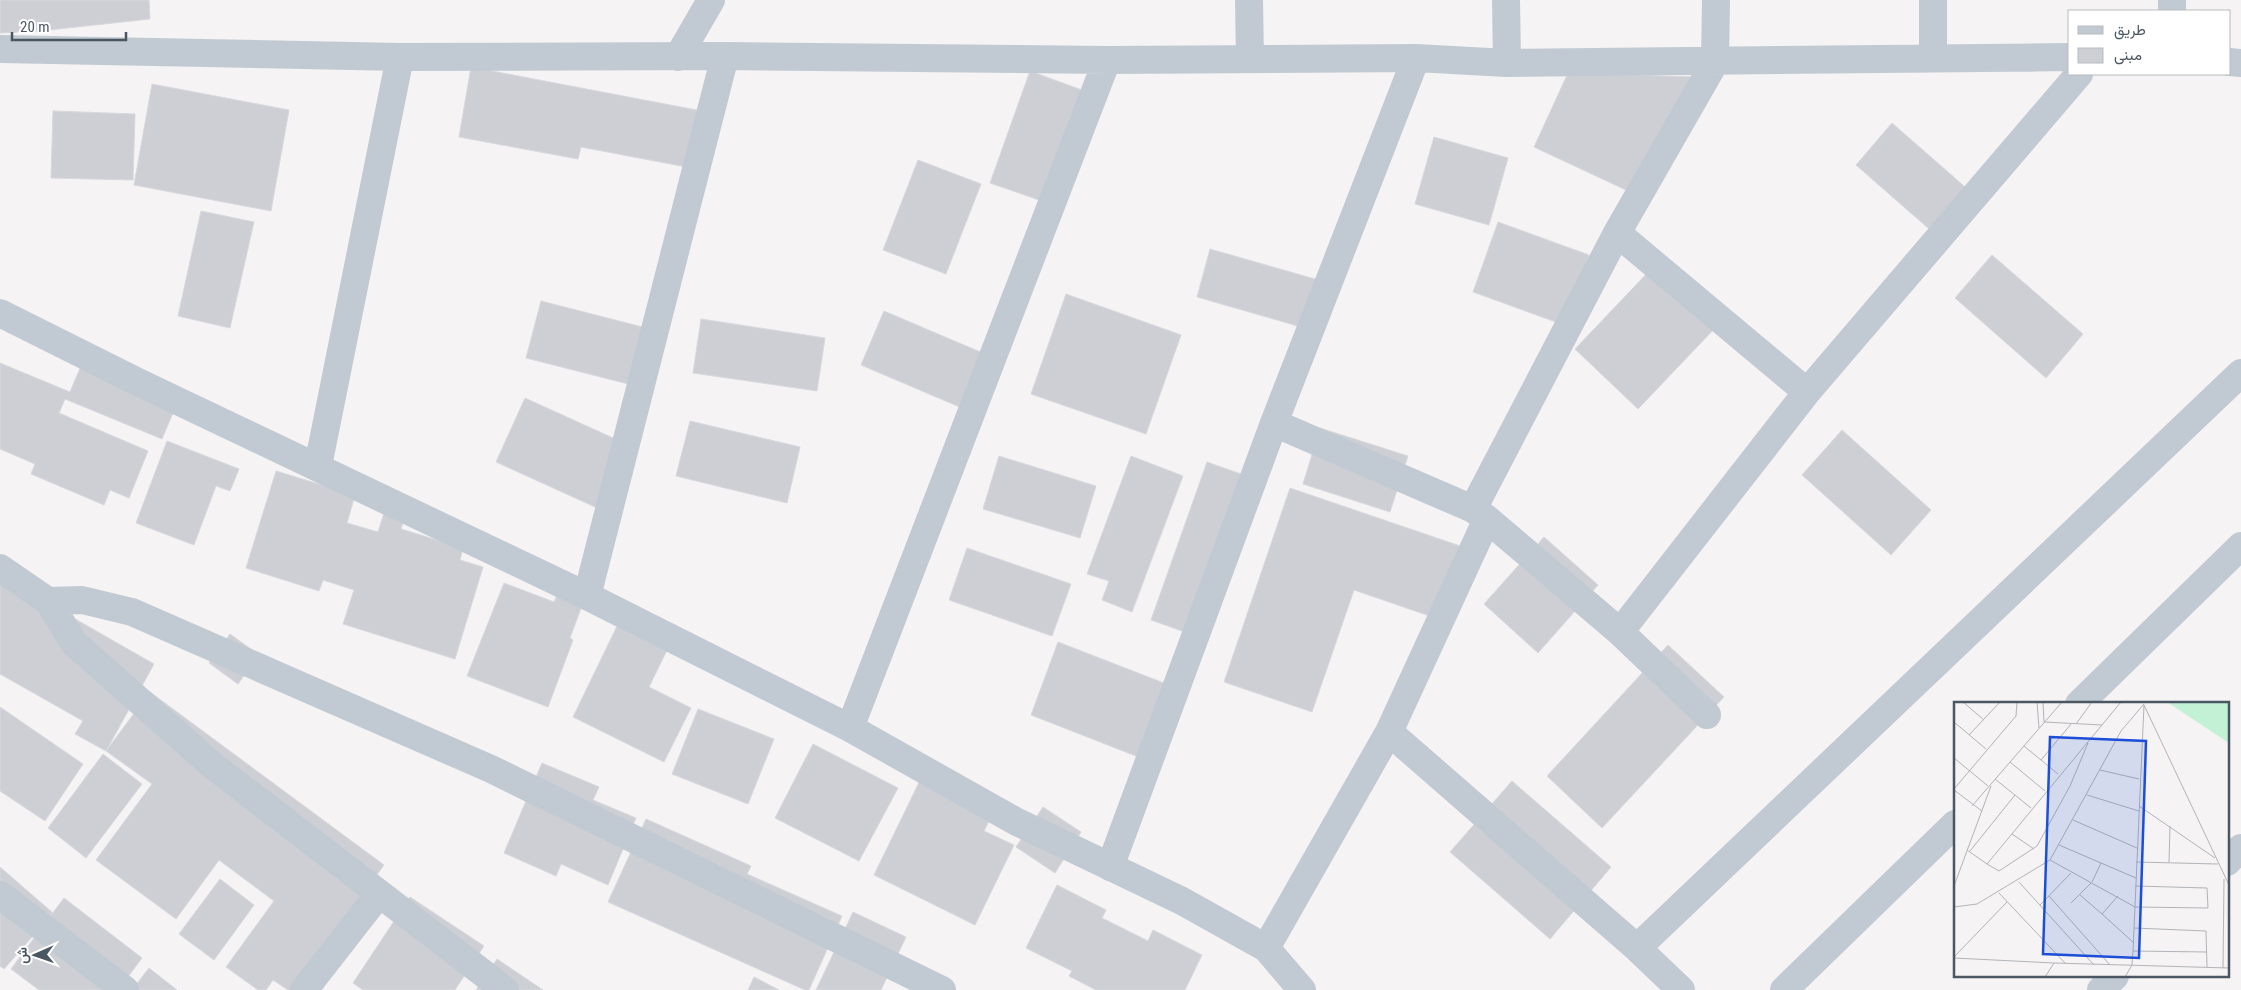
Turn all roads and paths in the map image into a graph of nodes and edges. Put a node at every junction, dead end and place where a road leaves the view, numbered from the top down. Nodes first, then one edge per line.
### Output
1 (711, 0) edge
2 (1249, 0) edge
3 (1506, 0) edge
4 (1716, 0) edge
5 (1933, 0) edge
6 (0, 49) edge
7 (725, 56) junction
8 (400, 57) junction
9 (678, 57) junction
10 (2068, 57) edge
11 (1416, 58) junction
12 (1933, 58) junction
13 (1250, 59) junction
14 (1107, 60) junction
15 (1715, 62) junction
16 (1507, 63) junction
17 (2078, 75) edge
18 (1617, 233) junction
19 (0, 313) edge
20 (2241, 373) edge
21 (1807, 392) junction
22 (1274, 423) junction
23 (318, 466) junction
24 (1480, 514) junction
25 (2241, 546) edge
26 (0, 568) edge
27 (587, 596) junction
28 (48, 601) junction
29 (1620, 632) junction
30 (2081, 702) edge
31 (1707, 715) dead end
32 (850, 728) junction
33 (1389, 732) junction
34 (1954, 825) edge
35 (2241, 848) edge
36 (2228, 861) edge
37 (1110, 867) junction
38 (379, 894) junction
39 (0, 895) edge
40 (1266, 948) junction
41 (1637, 948) junction
42 (2113, 978) edge
43 (124, 990) edge
44 (304, 990) edge
45 (505, 990) edge
46 (942, 990) edge
47 (1302, 990) edge
48 (1681, 990) edge
49 (1784, 990) edge
50 (2101, 990) edge

1 - 9 street
2 - 13 street
3 - 16 street
4 - 15 street
5 - 12 street
6 - 8 street
7 - 9 street
7 - 14 street
7 - 27 street
8 - 9 street
8 - 23 street
10 - 12 street
11 - 13 street
11 - 16 street
11 - 22 street
12 - 15 street
13 - 14 street
14 - 32 street
15 - 16 street
15 - 18 street
17 - 21 street
18 - 21 street
18 - 24 street
19 - 23 street
20 - 41 street
21 - 29 street
22 - 24 street
22 - 37 street
23 - 27 street
24 - 29 street
24 - 33 street
25 - 30 street
26 - 28 street
27 - 32 street
28 - 38 street
28 - 46 street
29 - 31 street
32 - 37 street
33 - 40 street
33 - 41 street
34 - 49 street
35 - 36 street
37 - 40 street
38 - 44 street
38 - 45 street
39 - 43 street
40 - 47 street
41 - 48 street
42 - 50 street

